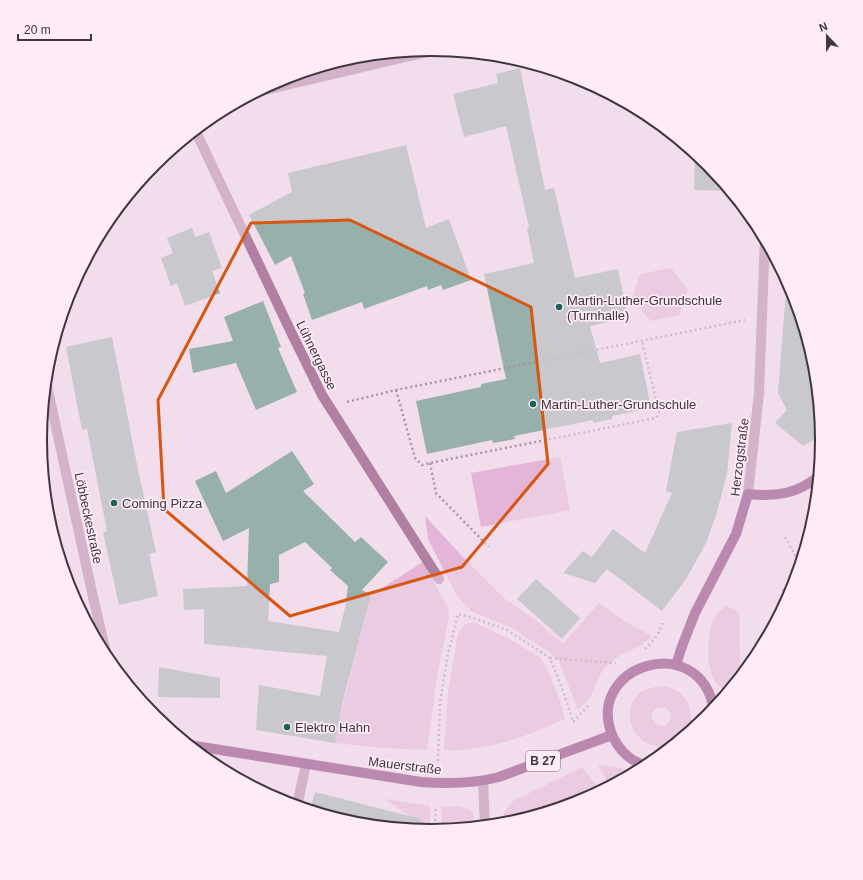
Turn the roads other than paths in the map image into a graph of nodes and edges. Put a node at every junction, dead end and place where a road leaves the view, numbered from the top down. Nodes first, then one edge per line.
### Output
1 (410, 56) edge
2 (281, 86) edge
3 (197, 135) edge
4 (765, 249) edge
5 (49, 397) edge
6 (814, 479) edge
7 (748, 494) junction
8 (439, 579) dead end
9 (103, 639) edge
10 (676, 665) junction
11 (712, 703) edge
12 (612, 735) junction
13 (199, 747) edge
14 (306, 764) junction
15 (639, 764) edge
16 (483, 781) junction
17 (298, 800) edge
18 (485, 821) edge

1 - 2 street
3 - 8 street, Lühnergasse
4 - 7 street, Herzogstraße
5 - 9 street, Löbbeckestraße
6 - 7 main road
7 - 10 main road, Herzogstraße
10 - 11 main road
10 - 12 main road
12 - 15 main road
12 - 16 main road, Mauerstraße / B 27
13 - 14 main road, Mauerstraße / B 27
14 - 16 main road, Mauerstraße / B 27
14 - 17 street
16 - 18 street

